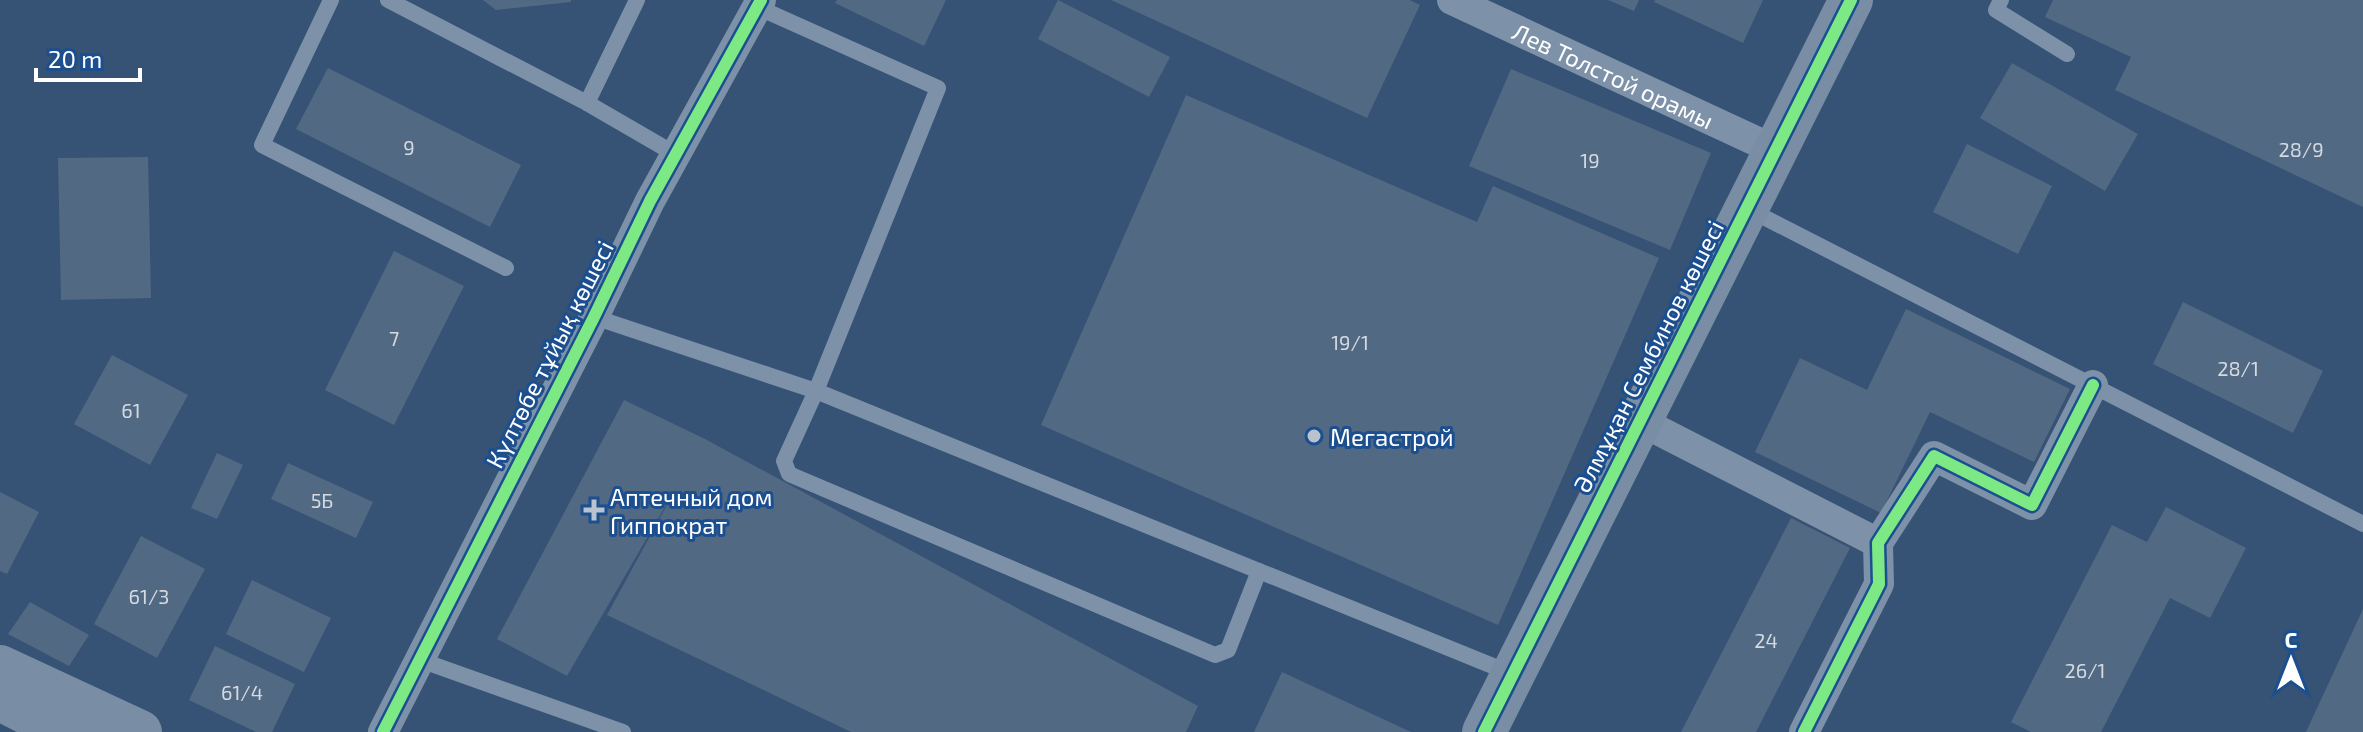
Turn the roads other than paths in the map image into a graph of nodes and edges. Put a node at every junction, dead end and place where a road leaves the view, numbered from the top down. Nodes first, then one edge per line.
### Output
1 (331, 0) edge
2 (388, 0) edge
3 (637, 0) edge
4 (1452, 0) edge
5 (2001, 0) edge
6 (759, 3) edge
7 (1841, 3) edge
8 (2067, 54) dead end
9 (587, 103) junction
10 (1775, 150) junction
11 (675, 154) junction
12 (1747, 208) junction
13 (506, 268) dead end
14 (594, 317) junction
15 (2093, 385) junction
16 (816, 391) junction
17 (1640, 421) junction
18 (2363, 524) edge
19 (1878, 543) junction
20 (1259, 571) junction
21 (420, 660) junction
22 (0, 667) edge
23 (1513, 674) junction
24 (0, 699) edge
25 (66, 732) edge
26 (140, 732) edge
27 (383, 732) edge
28 (623, 732) edge
29 (1484, 732) edge
30 (1804, 732) edge

1 - 13 lane
2 - 9 lane
3 - 9 lane
4 - 10 street, Лев Толстой орамы
5 - 8 lane
6 - 11 street, Күлтөбе тұйық көшесі
6 - 16 lane
7 - 10 street, Әлмұқан Сембинов көшесі
9 - 11 lane
10 - 12 street, Әлмұқан Сембинов көшесі
11 - 14 street, Күлтөбе тұйық көшесі
12 - 15 lane
12 - 17 street, Әлмұқан Сембинов көшесі
14 - 16 lane
14 - 21 street, Күлтөбе тұйық көшесі
15 - 18 lane
15 - 19 street
16 - 20 lane
16 - 20 lane
17 - 19 street
17 - 23 street, Әлмұқан Сембинов көшесі
19 - 30 street
20 - 23 lane
21 - 27 street, Күлтөбе тұйық көшесі
21 - 28 lane
22 - 26 street
23 - 29 street, Әлмұқан Сембинов көшесі
24 - 25 street

